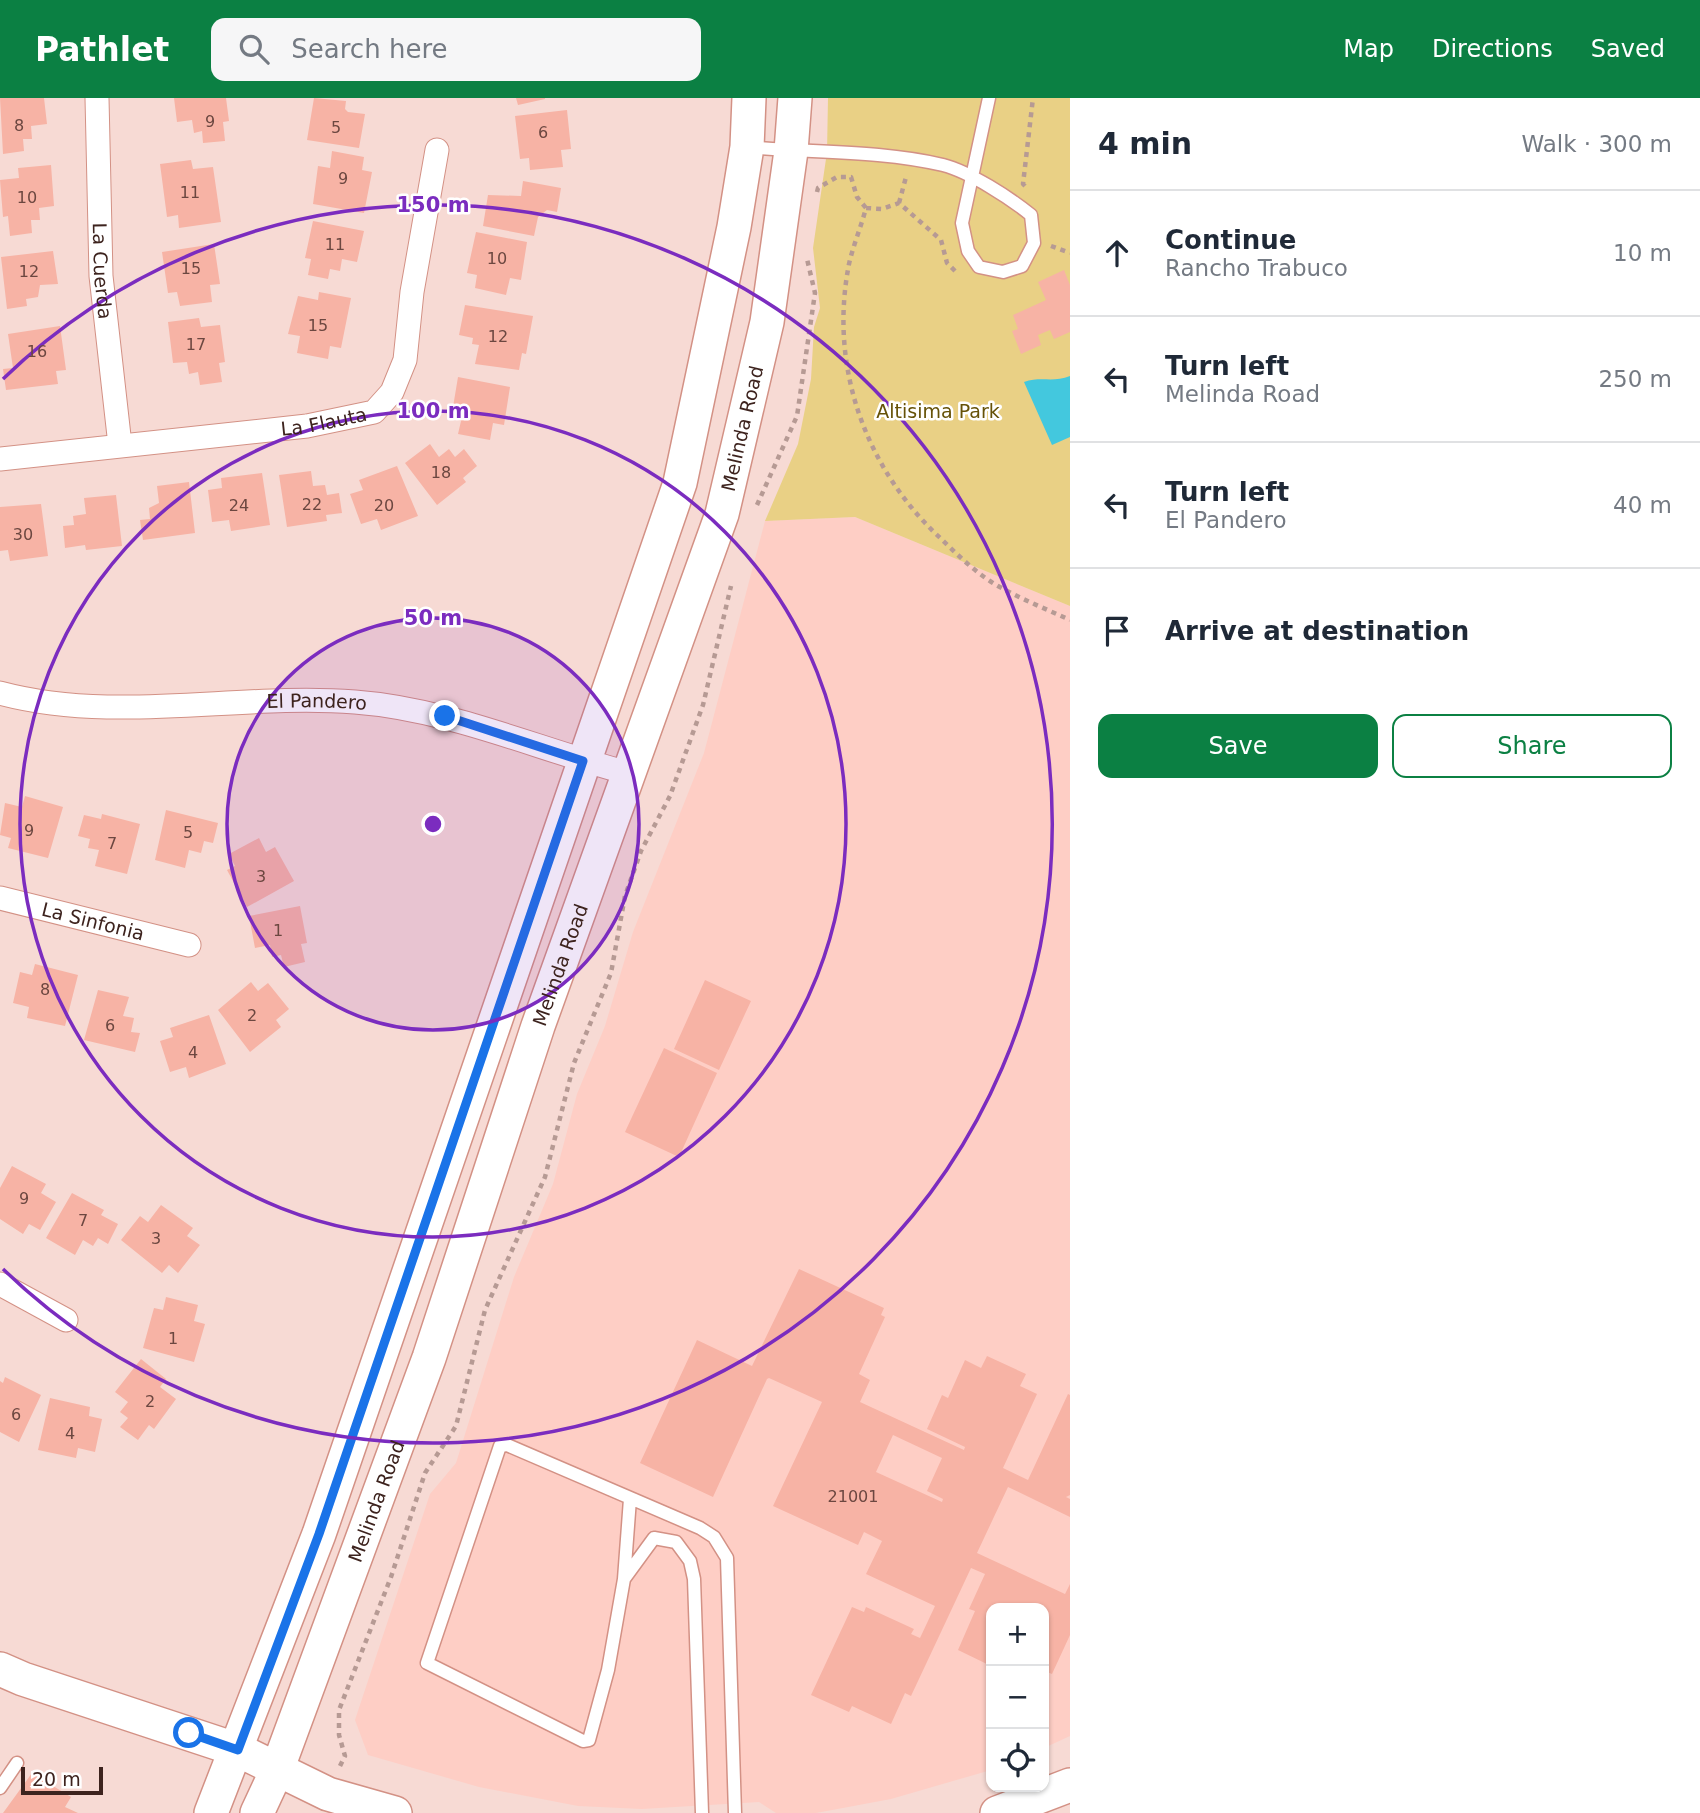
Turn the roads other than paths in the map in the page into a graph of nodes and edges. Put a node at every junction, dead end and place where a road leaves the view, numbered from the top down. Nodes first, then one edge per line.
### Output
1 (97, 98) edge
2 (749, 98) edge
3 (795, 98) edge
4 (989, 98) edge
5 (747, 147) junction
6 (437, 150) dead end
7 (791, 151) junction
8 (972, 179) junction
9 (120, 444) junction
10 (0, 459) edge
11 (0, 693) edge
12 (583, 761) junction
13 (628, 773) junction
14 (0, 898) edge
15 (188, 945) dead end
16 (0, 1284) edge
17 (66, 1320) dead end
18 (630, 1499) junction
19 (624, 1579) junction
20 (0, 1669) edge
21 (238, 1750) junction
22 (17, 1763) dead end
23 (277, 1770) junction
24 (1070, 1785) edge
25 (0, 1788) edge
26 (211, 1813) edge
27 (257, 1813) edge
28 (395, 1813) edge
29 (702, 1813) edge
30 (735, 1813) edge
31 (997, 1813) edge

1 - 9 street, La Cuerda
2 - 5 main road
3 - 7 main road, Melinda Road
4 - 8 lane
5 - 7 lane
5 - 12 main road
6 - 9 street, La Flauta
7 - 8 lane
7 - 13 main road, Melinda Road
8 - 8 lane
9 - 10 street, La Flauta
11 - 12 street, El Pandero
12 - 13 street, El Pandero
12 - 21 main road
13 - 23 main road, Melinda Road
14 - 15 street, La Sinfonia
16 - 17 street
18 - 19 lane
18 - 19 lane
18 - 30 lane
19 - 29 lane
20 - 21 main road
21 - 23 main road
21 - 26 main road
22 - 25 lane
23 - 27 main road, Melinda Road
23 - 28 main road
24 - 31 main road

